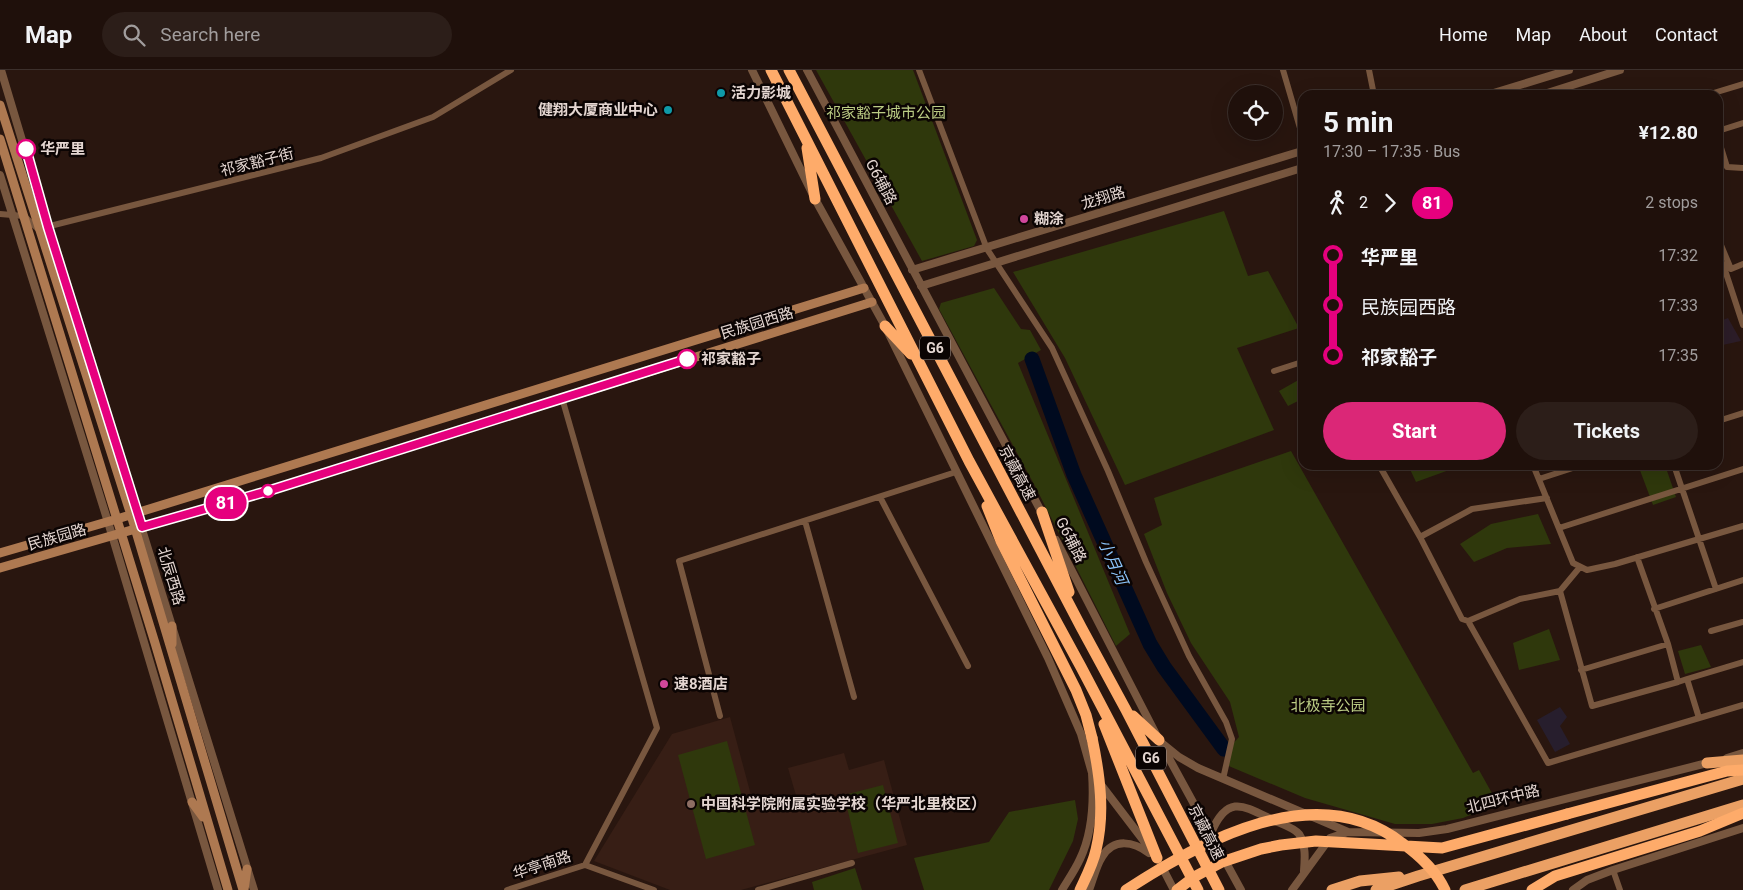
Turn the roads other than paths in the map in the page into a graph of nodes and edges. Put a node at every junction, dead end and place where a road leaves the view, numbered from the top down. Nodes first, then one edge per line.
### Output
1 (1, 70) edge
2 (511, 70) edge
3 (752, 70) edge
4 (771, 70) edge
5 (789, 70) edge
6 (807, 70) edge
7 (918, 70) edge
8 (1283, 70) edge
9 (1370, 70) edge
10 (1568, 70) edge
11 (1620, 70) edge
12 (1546, 73) edge
13 (1743, 84) edge
14 (1373, 90) edge
15 (1500, 90) edge
16 (1557, 90) edge
17 (1723, 90) edge
18 (0, 105) edge
19 (1298, 121) edge
20 (1743, 123) edge
21 (1723, 129) edge
22 (805, 136) junction
23 (0, 139) edge
24 (1298, 152) edge
25 (1723, 156) edge
26 (1743, 168) edge
27 (1298, 169) edge
28 (0, 175) edge
29 (816, 198) junction
30 (0, 214) edge
31 (12, 215) junction
32 (24, 216) junction
33 (48, 227) junction
34 (38, 229) junction
35 (987, 248) junction
36 (1723, 250) edge
37 (994, 262) junction
38 (1743, 264) edge
39 (1723, 265) edge
40 (1731, 269) junction
41 (912, 270) junction
42 (1723, 272) edge
43 (921, 286) junction
44 (864, 288) junction
45 (872, 302) junction
46 (1743, 325) edge
47 (885, 326) junction
48 (1298, 363) edge
49 (922, 366) junction
50 (1274, 371) dead end
51 (562, 398) junction
52 (1743, 413) edge
53 (1723, 419) edge
54 (969, 460) junction
55 (1743, 469) edge
56 (1381, 470) edge
57 (1535, 470) edge
58 (1567, 470) edge
59 (1676, 470) edge
60 (956, 472) junction
61 (1539, 479) junction
62 (1682, 488) junction
63 (880, 497) junction
64 (1546, 498) junction
65 (1042, 512) junction
66 (134, 514) junction
67 (117, 519) junction
68 (805, 521) junction
69 (108, 522) junction
70 (1743, 526) edge
71 (138, 528) junction
72 (1558, 528) junction
73 (121, 532) junction
74 (112, 535) junction
75 (1420, 537) junction
76 (1698, 540) junction
77 (0, 553) edge
78 (1637, 557) junction
79 (1580, 567) junction
80 (0, 568) edge
81 (1743, 580) edge
82 (1716, 589) junction
83 (1560, 591) junction
84 (1654, 609) junction
85 (1468, 621) junction
86 (1743, 622) edge
87 (172, 626) junction
88 (1081, 627) junction
89 (1711, 631) dead end
90 (1668, 644) junction
91 (171, 654) junction
92 (1743, 662) edge
93 (968, 666) dead end
94 (1081, 667) junction
95 (1581, 670) junction
96 (1687, 679) junction
97 (1678, 682) junction
98 (854, 697) dead end
99 (1743, 705) edge
100 (1126, 710) junction
101 (720, 716) dead end
102 (1699, 718) junction
103 (1159, 740) junction
104 (1743, 753) edge
105 (1743, 760) edge
106 (1707, 764) junction
107 (1743, 770) edge
108 (1092, 773) junction
109 (1224, 779) junction
110 (1743, 779) edge
111 (192, 802) junction
112 (1743, 805) edge
113 (228, 808) junction
114 (219, 811) junction
115 (1743, 813) edge
116 (207, 823) junction
117 (1743, 828) edge
118 (1211, 832) junction
119 (1348, 832) junction
120 (1157, 858) junction
121 (852, 863) dead end
122 (585, 865) junction
123 (247, 869) junction
124 (1612, 870) junction
125 (1304, 873) junction
126 (224, 876) junction
127 (1418, 876) junction
128 (1534, 889) edge
129 (218, 890) edge
130 (222, 890) edge
131 (228, 890) edge
132 (243, 890) edge
133 (254, 890) edge
134 (507, 890) edge
135 (654, 890) edge
136 (758, 890) edge
137 (1062, 890) edge
138 (1080, 890) edge
139 (1089, 890) edge
140 (1126, 890) edge
141 (1175, 890) edge
142 (1198, 890) edge
143 (1219, 890) edge
144 (1241, 890) edge
145 (1292, 890) edge
146 (1332, 890) edge
147 (1376, 890) edge
148 (1445, 890) edge
149 (1465, 890) edge
150 (1574, 890) edge
151 (1620, 890) edge

1 - 33 street, 北辰西路
2 - 33 street, 祁家豁子街
3 - 29 street
4 - 22 highway, G6
5 - 88 highway, 京藏高速 / G6
6 - 41 street, G6辅路
7 - 35 street
8 - 19 street
9 - 14 street
10 - 12 street
11 - 16 street
12 - 15 street
13 - 17 street
18 - 34 main road, 北辰西路
20 - 21 street
22 - 29 highway
22 - 49 highway, G6
23 - 32 main road
24 - 35 street, 龙翔路
25 - 26 street
27 - 37 street, 龙翔路
28 - 31 street
29 - 44 street
30 - 31 street
31 - 32 street
31 - 69 street
32 - 34 street
32 - 67 main road
33 - 34 street, 祁家豁子街
33 - 66 street, 北辰西路
34 - 66 main road, 北辰西路
35 - 37 street
35 - 41 street, 龙翔路
36 - 40 street
37 - 43 street, 龙翔路
37 - 109 street
38 - 40 street
39 - 40 street
41 - 43 street, G6辅路
42 - 46 street
43 - 65 street, G6辅路
44 - 45 street
44 - 66 main road, 民族园西路
45 - 47 street
45 - 51 main road, 民族园西路
47 - 49 highway
47 - 60 street
48 - 50 street
49 - 54 highway, G6
51 - 71 main road, 民族园西路
51 - 122 street
52 - 53 street
54 - 94 highway, G6
54 - 138 highway, bridge
55 - 62 street
56 - 75 street
57 - 61 street
58 - 61 street
59 - 62 street
60 - 63 street
60 - 108 street
61 - 64 street
62 - 72 street
62 - 76 street
63 - 68 street
63 - 93 street
64 - 72 street
64 - 75 street
65 - 88 highway
65 - 103 street, G6辅路
66 - 67 main road, 民族园西路
66 - 71 main road, 北辰西路
67 - 69 main road, 民族园路
67 - 73 main road
68 - 98 street
68 - 101 street
69 - 74 street
69 - 77 main road, 民族园路
70 - 76 street
71 - 73 main road, 民族园西路
71 - 87 street, 北辰西路
71 - 91 main road, 北辰西路
72 - 79 street
73 - 74 main road, 民族园路
73 - 116 main road
74 - 80 main road, 民族园路
74 - 111 street
75 - 85 street
76 - 78 street
76 - 82 street
78 - 79 street
78 - 84 street
79 - 83 street
81 - 82 street
82 - 84 street
83 - 85 street
83 - 95 street
84 - 90 street
85 - 102 street
86 - 89 street
87 - 91 main road
87 - 113 street, 北辰西路
88 - 100 highway, 京藏高速 / G6
90 - 95 street
90 - 97 street
91 - 114 main road, 北辰西路
92 - 96 street
94 - 120 highway
94 - 142 highway, G6
95 - 97 street
96 - 97 street
96 - 102 street
99 - 102 street
100 - 103 highway
100 - 143 highway, 京藏高速 / G6
103 - 109 street
103 - 118 street, G6辅路
104 - 106 street, 北四环中路
105 - 106 highway
106 - 119 street, 北四环中路
107 - 141 highway, bridge
108 - 120 street
108 - 137 street
109 - 119 street
110 - 127 highway
111 - 116 main road
111 - 129 street
112 - 149 highway
113 - 114 main road
113 - 123 street, 北辰西路
114 - 132 main road, 北辰西路
115 - 128 highway
116 - 126 main road
117 - 124 street
118 - 125 street
118 - 144 street, G6辅路
119 - 125 street, 北四环中路
120 - 139 street
120 - 141 street
121 - 136 street
122 - 134 street, 华亭南路
122 - 135 street
123 - 132 main road
123 - 133 street, 北辰西路
124 - 150 street
124 - 151 street
125 - 145 street, 北四环中路
126 - 130 main road
126 - 131 main road
127 - 146 highway
127 - 147 highway
140 - 148 highway, bridge

